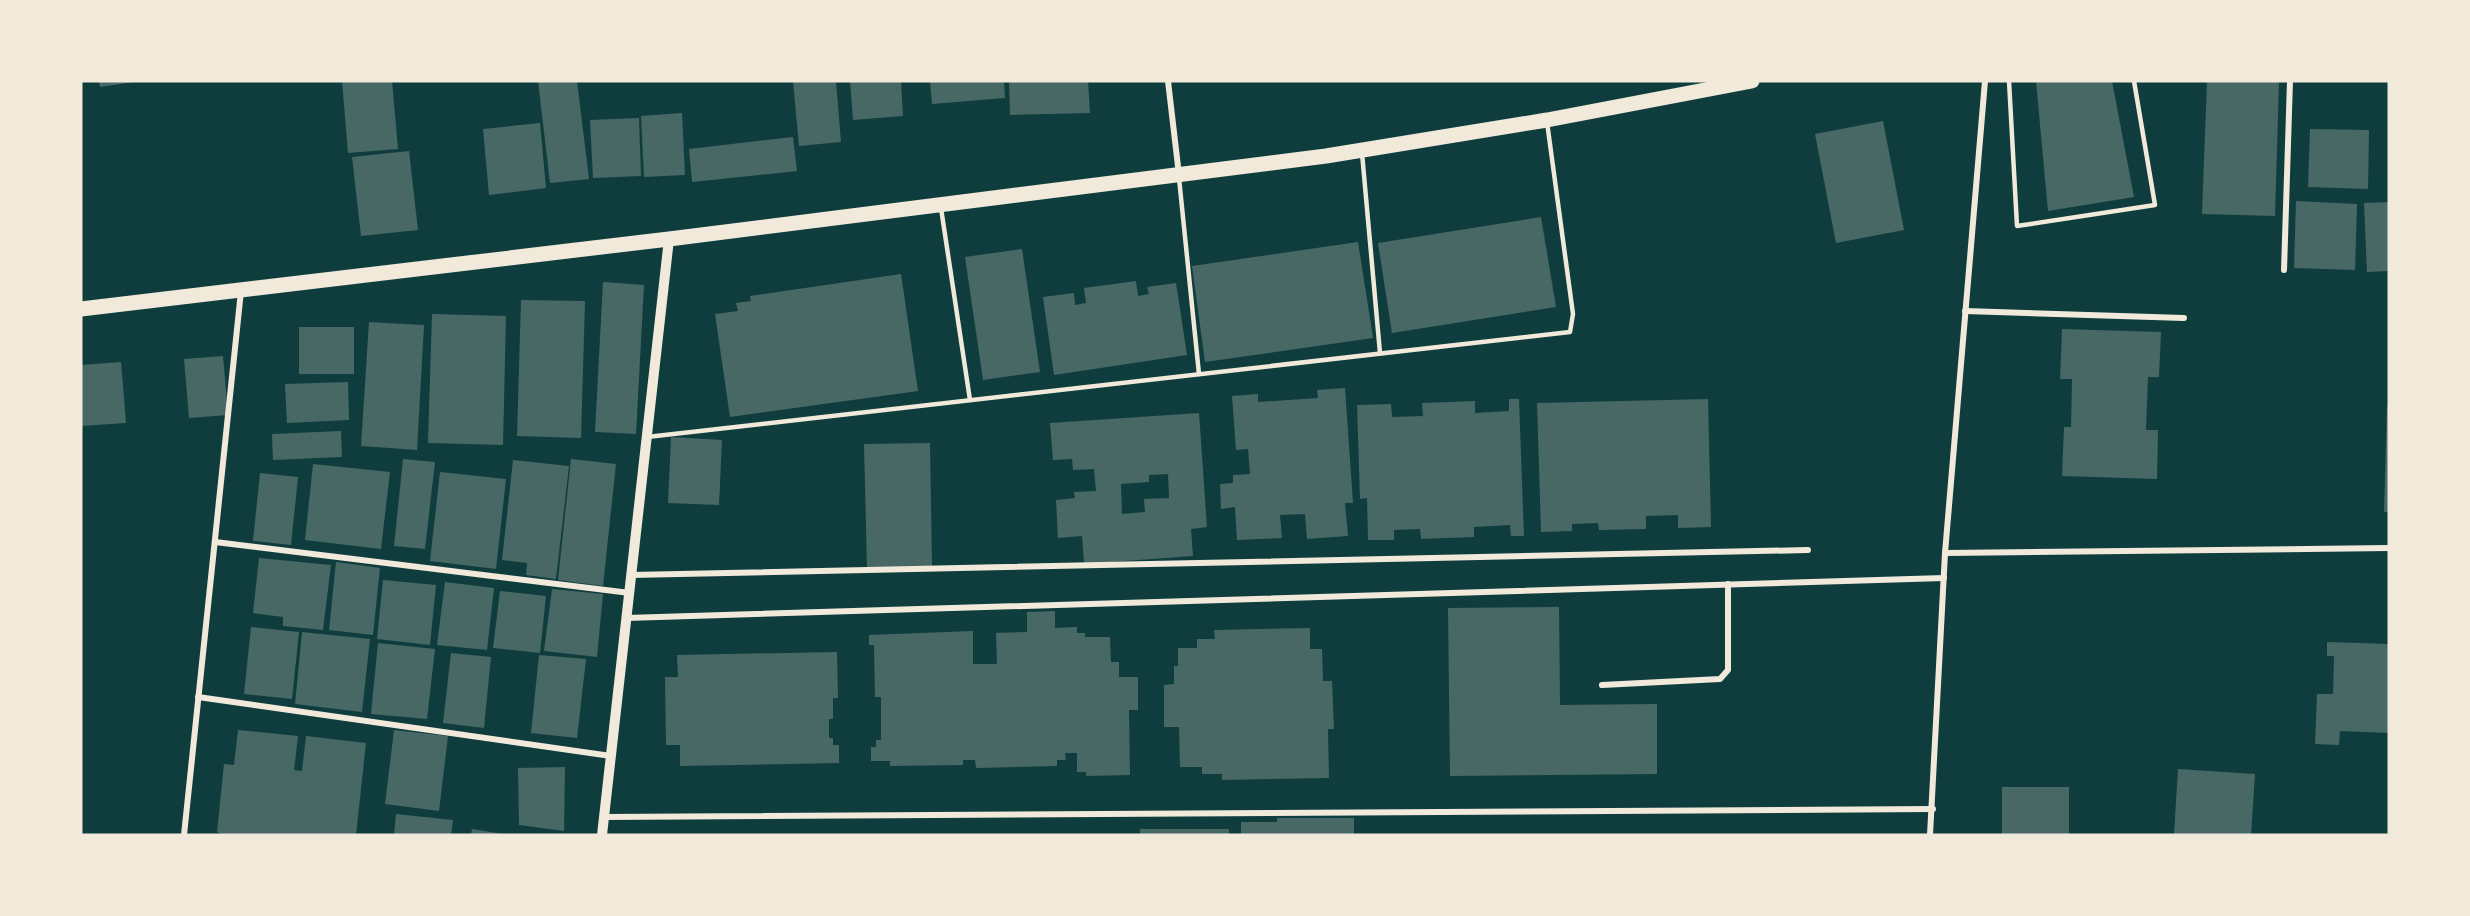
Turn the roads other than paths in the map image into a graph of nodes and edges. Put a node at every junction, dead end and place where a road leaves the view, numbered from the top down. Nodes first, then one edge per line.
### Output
1 (1168, 81) edge
2 (1752, 81) edge
3 (1985, 81) edge
4 (2009, 81) edge
5 (2134, 81) edge
6 (2290, 81) edge
7 (1547, 120) junction
8 (1362, 151) junction
9 (1179, 175) junction
10 (941, 205) junction
11 (669, 239) junction
12 (2284, 270) dead end
13 (241, 291) junction
14 (81, 309) edge
15 (1965, 311) junction
16 (2184, 318) dead end
17 (1380, 353) junction
18 (1198, 374) junction
19 (970, 400) junction
20 (647, 437) junction
21 (215, 543) junction
22 (2389, 548) edge
23 (1808, 550) dead end
24 (1945, 553) junction
25 (632, 575) junction
26 (1944, 578) junction
27 (1728, 584) junction
28 (630, 593) junction
29 (626, 618) junction
30 (1602, 685) dead end
31 (198, 697) junction
32 (610, 756) junction
33 (1933, 809) junction
34 (604, 817) junction
35 (184, 835) edge
36 (602, 835) edge
37 (1930, 835) edge

1 - 9 street
2 - 7 main road
3 - 15 street
4 - 5 lane
6 - 12 street
7 - 8 main road
7 - 17 lane
8 - 9 main road
8 - 17 lane
9 - 10 main road
9 - 18 lane
10 - 11 main road
10 - 19 lane
11 - 13 main road
11 - 20 street
13 - 14 main road
13 - 21 street
15 - 16 street
15 - 24 street
17 - 18 lane
18 - 19 lane
19 - 20 lane
20 - 25 street
21 - 28 street
21 - 31 street
22 - 24 street
23 - 25 street
24 - 26 street
25 - 28 street
26 - 27 street
26 - 33 street
27 - 29 street
27 - 30 street
28 - 29 street
29 - 32 street
31 - 32 street
31 - 35 street
32 - 34 street
33 - 34 street
33 - 37 street
34 - 36 street

